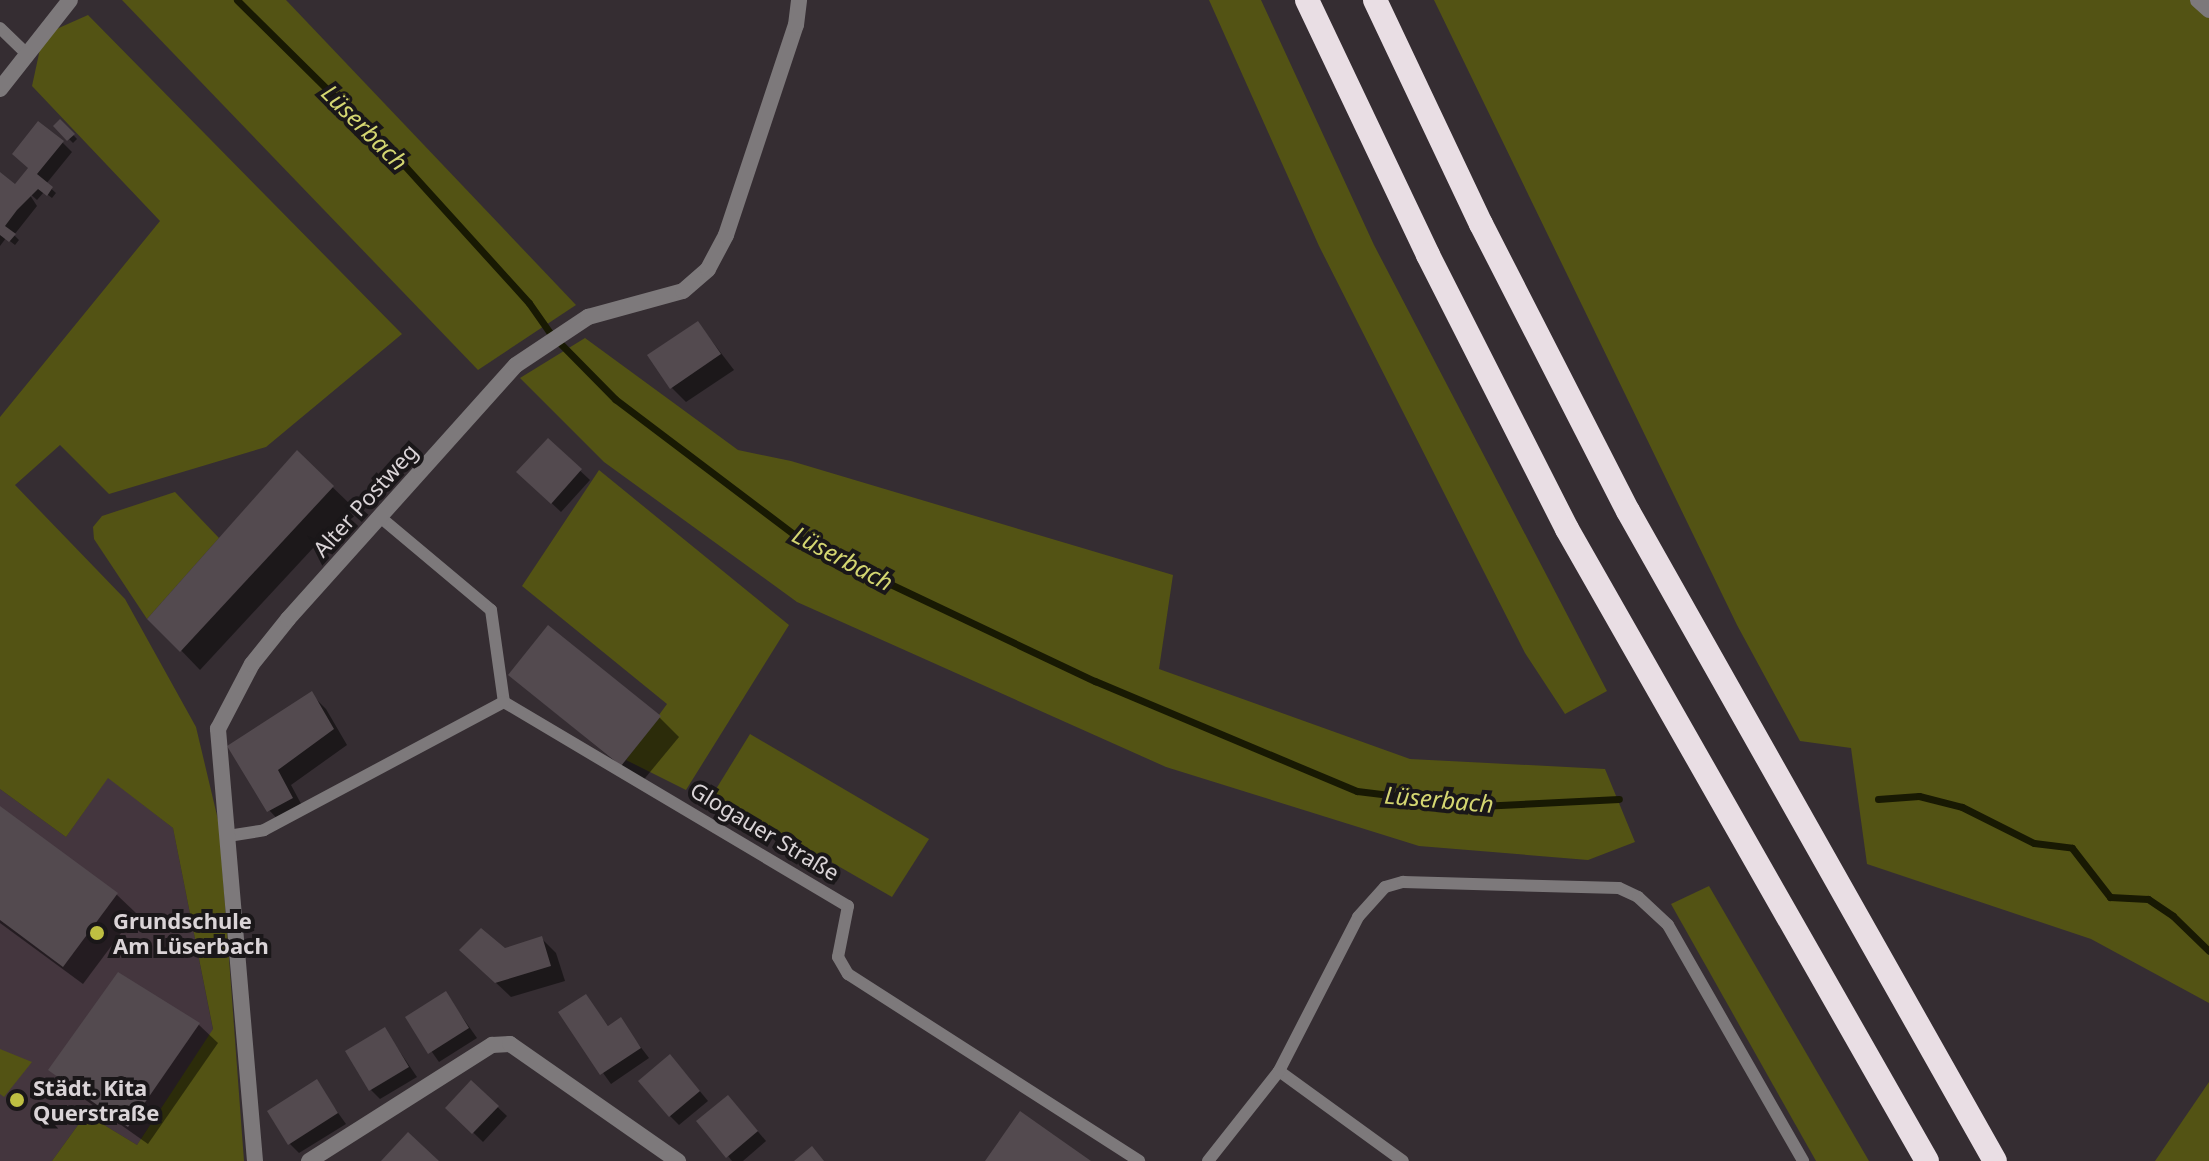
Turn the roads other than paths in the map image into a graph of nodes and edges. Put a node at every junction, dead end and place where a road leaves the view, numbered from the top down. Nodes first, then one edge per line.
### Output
1 (70, 0) edge
2 (799, 0) edge
3 (1307, 0) edge
4 (1375, 0) edge
5 (2198, 0) edge
6 (2209, 10) edge
7 (0, 28) edge
8 (27, 54) junction
9 (0, 89) edge
10 (380, 517) junction
11 (504, 702) junction
12 (228, 836) junction
13 (1279, 1071) junction
14 (255, 1161) edge
15 (309, 1161) edge
16 (678, 1161) edge
17 (1139, 1161) edge
18 (1208, 1161) edge
19 (1403, 1161) edge
20 (1803, 1161) edge
21 (1927, 1161) edge
22 (1995, 1161) edge

1 - 8 street
2 - 10 street, Alter Postweg
3 - 21 highway
4 - 22 highway
5 - 6 street
7 - 8 lane
8 - 9 street
10 - 11 lane
10 - 12 street, Alter Postweg
11 - 12 lane
11 - 17 lane, Glogauer Straße
12 - 14 street, Alter Postweg
13 - 18 lane
13 - 19 lane
13 - 20 lane
15 - 16 street

